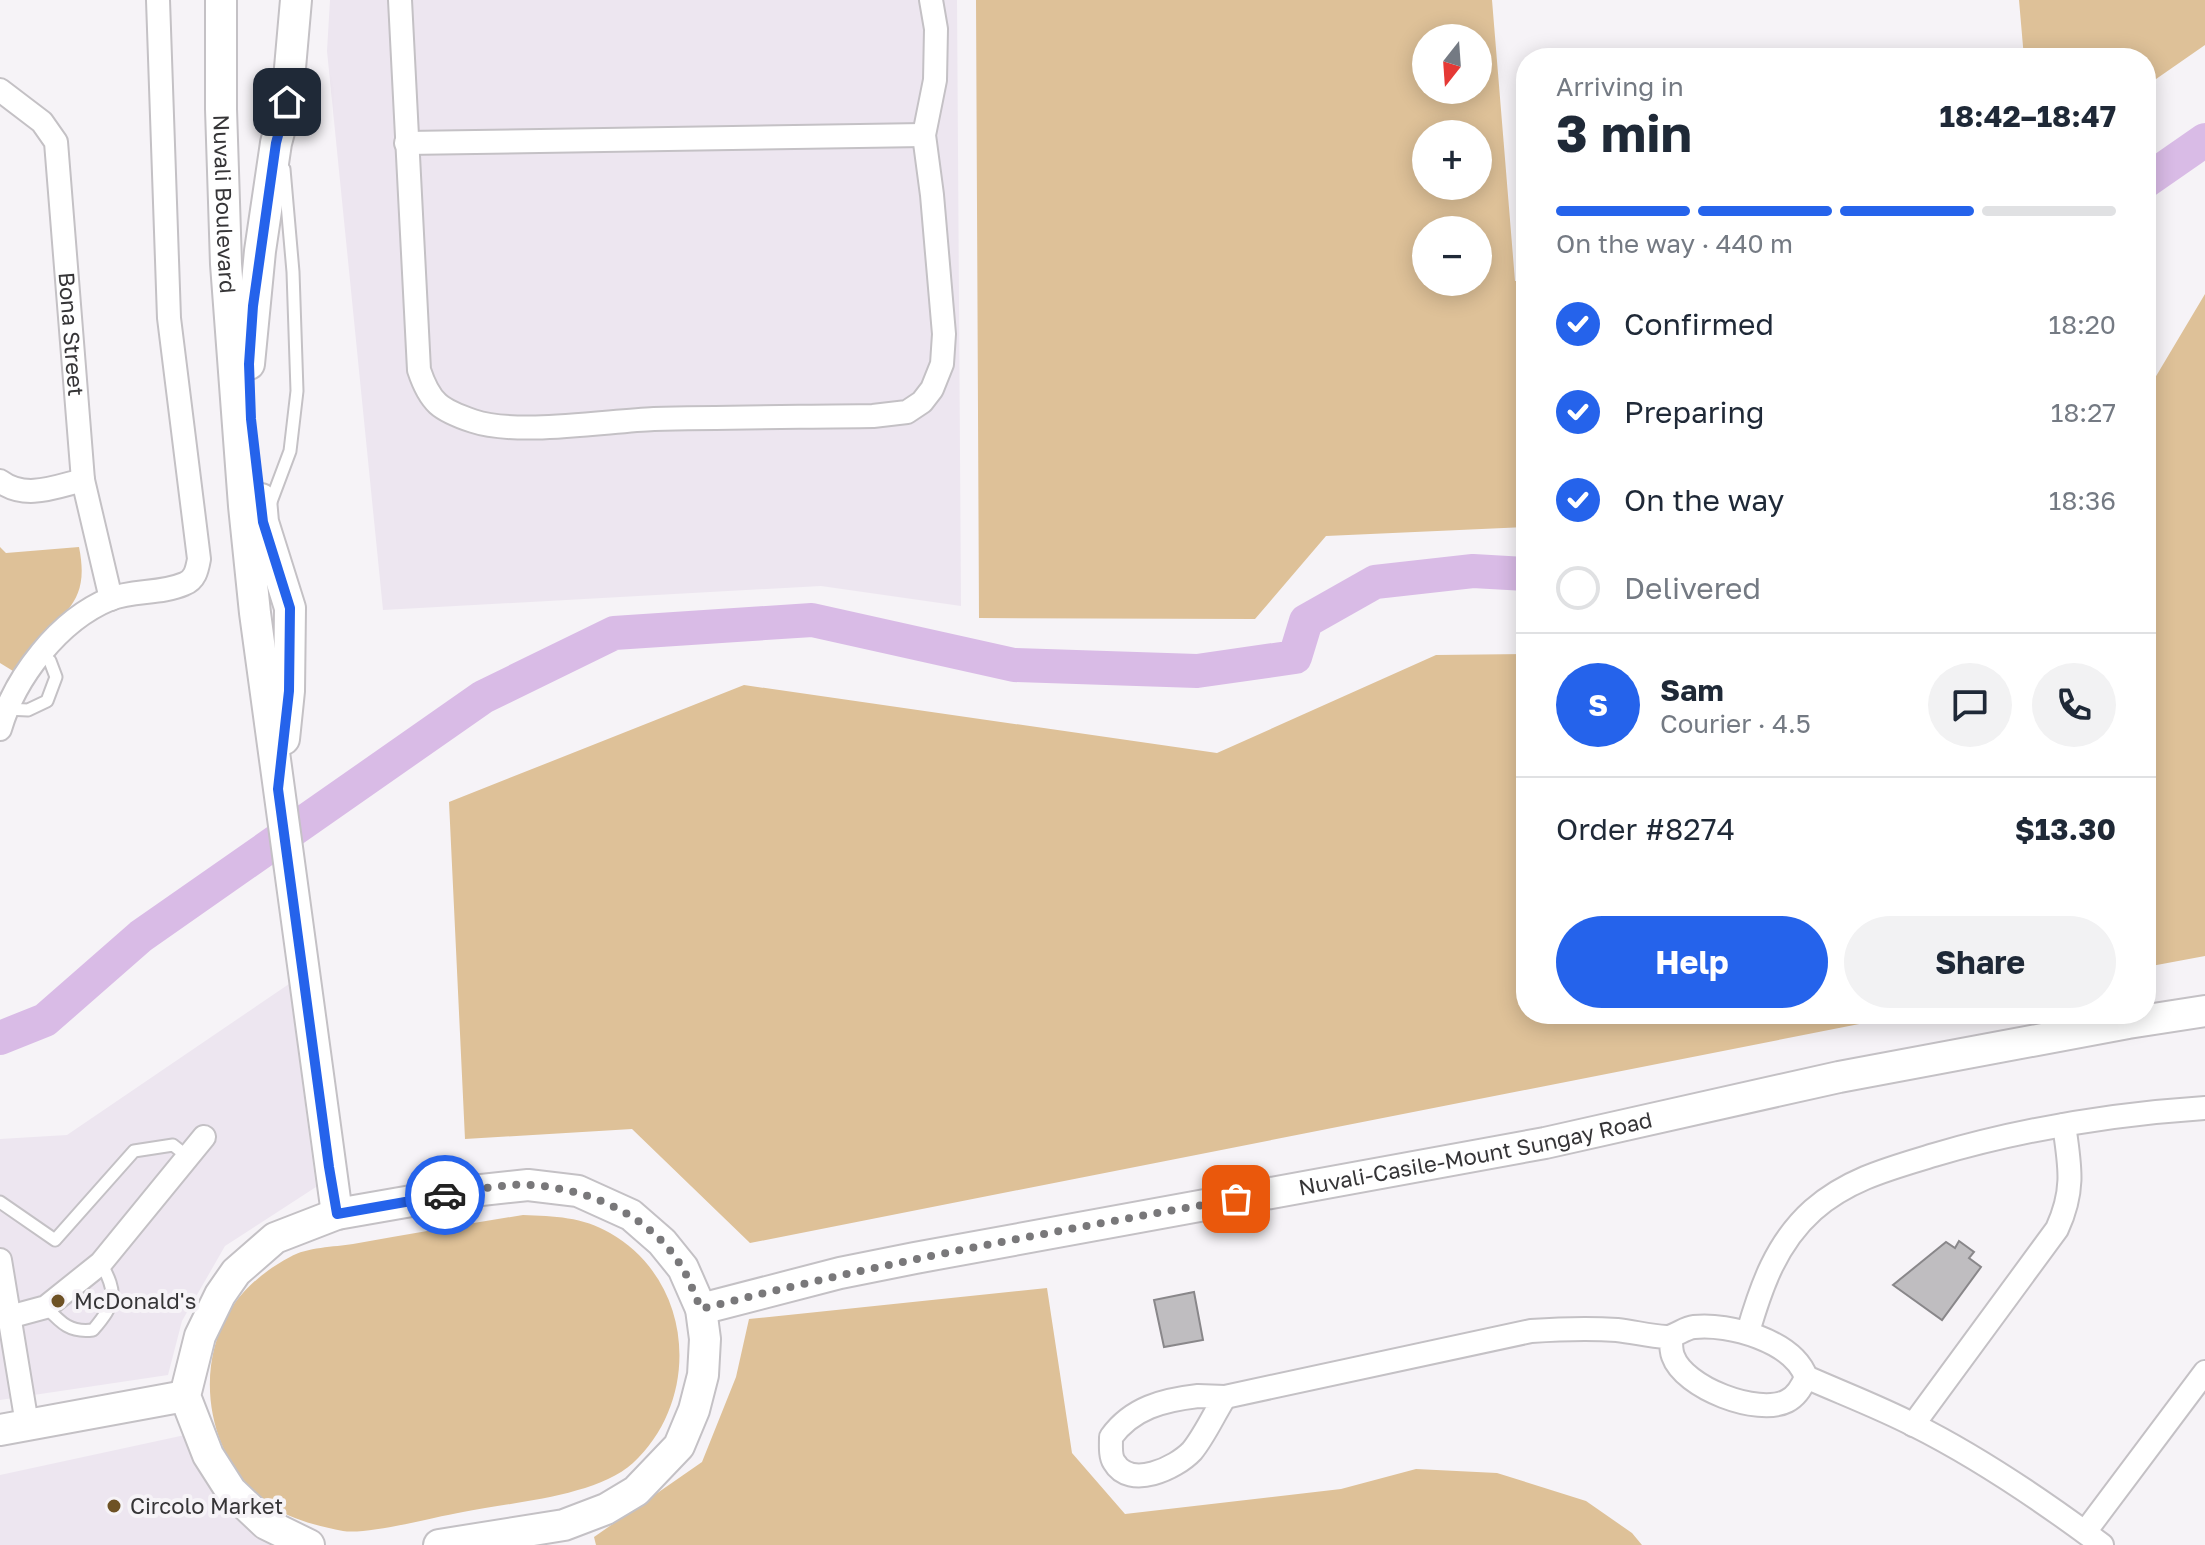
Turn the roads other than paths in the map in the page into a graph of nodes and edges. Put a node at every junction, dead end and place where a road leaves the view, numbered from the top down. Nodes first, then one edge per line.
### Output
1 (140, 0) edge
2 (158, 0) edge
3 (221, 0) edge
4 (296, 0) edge
5 (400, 0) edge
6 (931, 0) edge
7 (0, 90) edge
8 (924, 135) junction
9 (276, 143) junction
10 (406, 143) junction
11 (242, 307) junction
12 (83, 480) junction
13 (0, 481) edge
14 (263, 522) junction
15 (111, 599) junction
16 (42, 655) junction
17 (3, 719) edge
18 (280, 800) junction
19 (2205, 1011) edge
20 (2156, 1019) edge
21 (2123, 1024) edge
22 (2205, 1108) edge
23 (2064, 1125) junction
24 (204, 1137) dead end
25 (188, 1157) junction
26 (0, 1202) edge
27 (337, 1214) junction
28 (0, 1260) edge
29 (101, 1263) junction
30 (46, 1307) junction
31 (701, 1309) junction
32 (9, 1317) junction
33 (1748, 1332) junction
34 (1671, 1338) junction
35 (2205, 1372) edge
36 (1806, 1377) junction
37 (185, 1396) junction
38 (1225, 1397) junction
39 (1913, 1425) junction
40 (13, 1427) edge
41 (566, 1535) edge
42 (2093, 1539) edge
43 (309, 1545) edge
44 (439, 1545) edge

1 - 2 street
2 - 15 street
3 - 11 main road, Nuvali Boulevard
4 - 9 main road, Nuvali Boulevard
5 - 10 street
6 - 8 street
7 - 12 street, Bona Street
8 - 10 street
8 - 10 street
9 - 11 main road, Nuvali Boulevard
9 - 14 lane
11 - 14 main road, Nuvali Boulevard
11 - 18 main road, Nuvali Boulevard
12 - 13 street
12 - 15 street, Bona Street
14 - 18 main road, Nuvali Boulevard
15 - 16 street
16 - 17 street
16 - 17 lane
18 - 27 main road, Nuvali Boulevard
19 - 20 main road, Nuvali-Casile-Mount Sungay Road
21 - 31 main road, Nuvali-Casile-Mount Sungay Road
22 - 23 street
23 - 33 street
23 - 39 street
24 - 25 street
25 - 26 lane
25 - 29 street
27 - 31 main road
27 - 37 main road
28 - 32 street
29 - 30 street
29 - 30 lane
30 - 32 street
31 - 41 main road
32 - 40 street
33 - 34 street
33 - 36 street
34 - 36 street
34 - 38 street
35 - 42 street
36 - 39 street
37 - 40 main road
37 - 43 main road
38 - 38 street
39 - 42 street
41 - 44 main road

